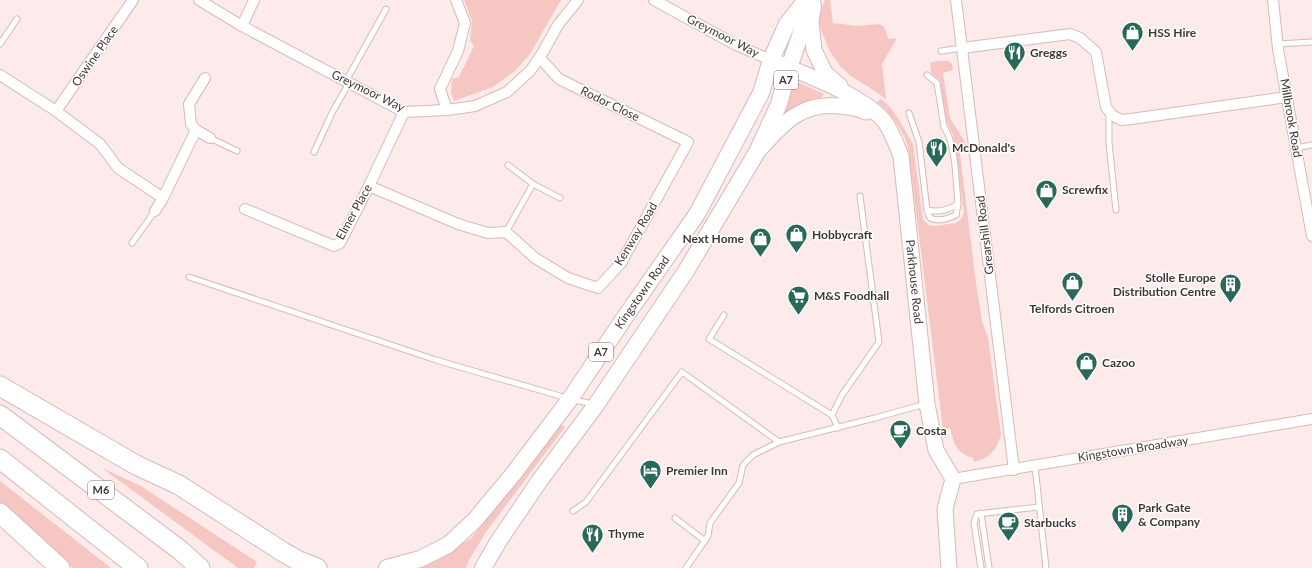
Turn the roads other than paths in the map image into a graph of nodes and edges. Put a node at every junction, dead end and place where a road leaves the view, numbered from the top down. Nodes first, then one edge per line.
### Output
1 (133, 0) edge
2 (199, 0) edge
3 (254, 0) edge
4 (456, 0) edge
5 (578, 0) edge
6 (654, 0) edge
7 (956, 0) edge
8 (1273, 0) edge
9 (810, 3) edge
10 (386, 9) dead end
11 (17, 19) dead end
12 (242, 26) junction
13 (1312, 42) edge
14 (0, 44) edge
15 (1278, 44) junction
16 (962, 48) junction
17 (941, 51) dead end
18 (540, 58) junction
19 (771, 60) junction
20 (789, 68) junction
21 (0, 75) edge
22 (927, 75) dead end
23 (205, 78) dead end
24 (348, 82) junction
25 (852, 97) junction
26 (1287, 97) junction
27 (447, 110) junction
28 (56, 111) junction
29 (404, 112) junction
30 (1109, 112) junction
31 (909, 113) dead end
32 (885, 122) junction
33 (196, 130) junction
34 (210, 138) joint
35 (688, 142) joint
36 (1312, 145) edge
37 (1296, 148) junction
38 (237, 151) dead end
39 (314, 152) dead end
40 (757, 152) junction
41 (508, 165) dead end
42 (533, 184) junction
43 (369, 186) junction
44 (860, 196) dead end
45 (163, 198) junction
46 (560, 198) dead end
47 (958, 204) junction
48 (245, 209) dead end
49 (927, 210) junction
50 (1116, 210) dead end
51 (155, 211) joint
52 (506, 232) junction
53 (1312, 236) edge
54 (132, 243) dead end
55 (190, 277) dead end
56 (724, 315) dead end
57 (0, 386) edge
58 (570, 399) junction
59 (927, 404) junction
60 (596, 405) junction
61 (0, 414) edge
62 (832, 415) junction
63 (1312, 419) edge
64 (838, 428) junction
65 (779, 442) junction
66 (0, 459) edge
67 (1035, 466) junction
68 (1014, 470) junction
69 (953, 479) junction
70 (1039, 507) junction
71 (573, 511) dead end
72 (0, 513) edge
73 (981, 513) junction
74 (675, 518) dead end
75 (705, 541) junction
76 (1045, 560) junction
77 (60, 568) edge
78 (138, 568) edge
79 (200, 568) edge
80 (317, 568) edge
81 (387, 568) edge
82 (484, 568) edge
83 (686, 568) edge
84 (949, 568) edge
85 (981, 568) edge
86 (989, 568) edge
87 (1041, 568) edge
88 (1046, 568) edge

1 - 28 street, Oswine Place
2 - 12 street, Greymoor Way
3 - 12 street
4 - 27 street
5 - 18 street, Greymoor Way
6 - 19 street, Greymoor Way
7 - 16 street, Grearshill Road
8 - 15 street, Millbrook Road
9 - 19 main road, Kingstown Road / A7
9 - 20 main road, Kingstown Road / A7
9 - 25 street
10 - 24 lane
11 - 14 lane
12 - 24 street, Greymoor Way
13 - 15 lane
15 - 26 street, Millbrook Road
16 - 17 lane
16 - 30 street
16 - 68 street, Grearshill Road
18 - 27 street, Greymoor Way
18 - 35 street, Rodor Close
19 - 20 street, Parkhouse Road
19 - 58 main road, Kingstown Road / A7
20 - 25 street, Parkhouse Road
20 - 40 main road, Kingstown Road / A7
21 - 28 street
22 - 47 lane
23 - 33 street
24 - 29 street, Greymoor Way
24 - 39 lane
25 - 32 street, Parkhouse Road
26 - 30 street
26 - 37 street, Millbrook Road
27 - 29 street, Greymoor Way
28 - 45 street
29 - 43 street, Elmer Place
30 - 50 lane
31 - 49 lane
32 - 40 street
32 - 59 street, Parkhouse Road
33 - 34 street
33 - 45 street
34 - 38 lane
35 - 52 street, Kenway Road
36 - 37 lane
37 - 53 street, Millbrook Road
40 - 60 main road, Kingstown Road / A7
41 - 42 lane
42 - 46 lane
42 - 52 lane
43 - 48 street, Elmer Place
43 - 52 street
44 - 62 lane
45 - 51 street
47 - 49 lane
47 - 49 lane
51 - 54 lane
55 - 58 lane
56 - 62 lane
57 - 80 highway
58 - 60 lane
58 - 81 main road, Kingstown Road / A7
59 - 64 lane
59 - 69 street, Parkhouse Road
60 - 82 main road, Kingstown Road / A7
61 - 79 highway, M6
62 - 64 lane
63 - 67 street, Kingstown Broadway
64 - 65 lane
65 - 71 lane
65 - 75 lane
66 - 78 highway
67 - 68 street, Kingstown Broadway
67 - 70 lane
68 - 69 street, Kingstown Broadway
69 - 84 street
70 - 73 lane
70 - 76 lane
72 - 77 highway
73 - 85 lane
73 - 86 lane
74 - 75 lane
75 - 83 lane
76 - 87 lane
76 - 88 lane

